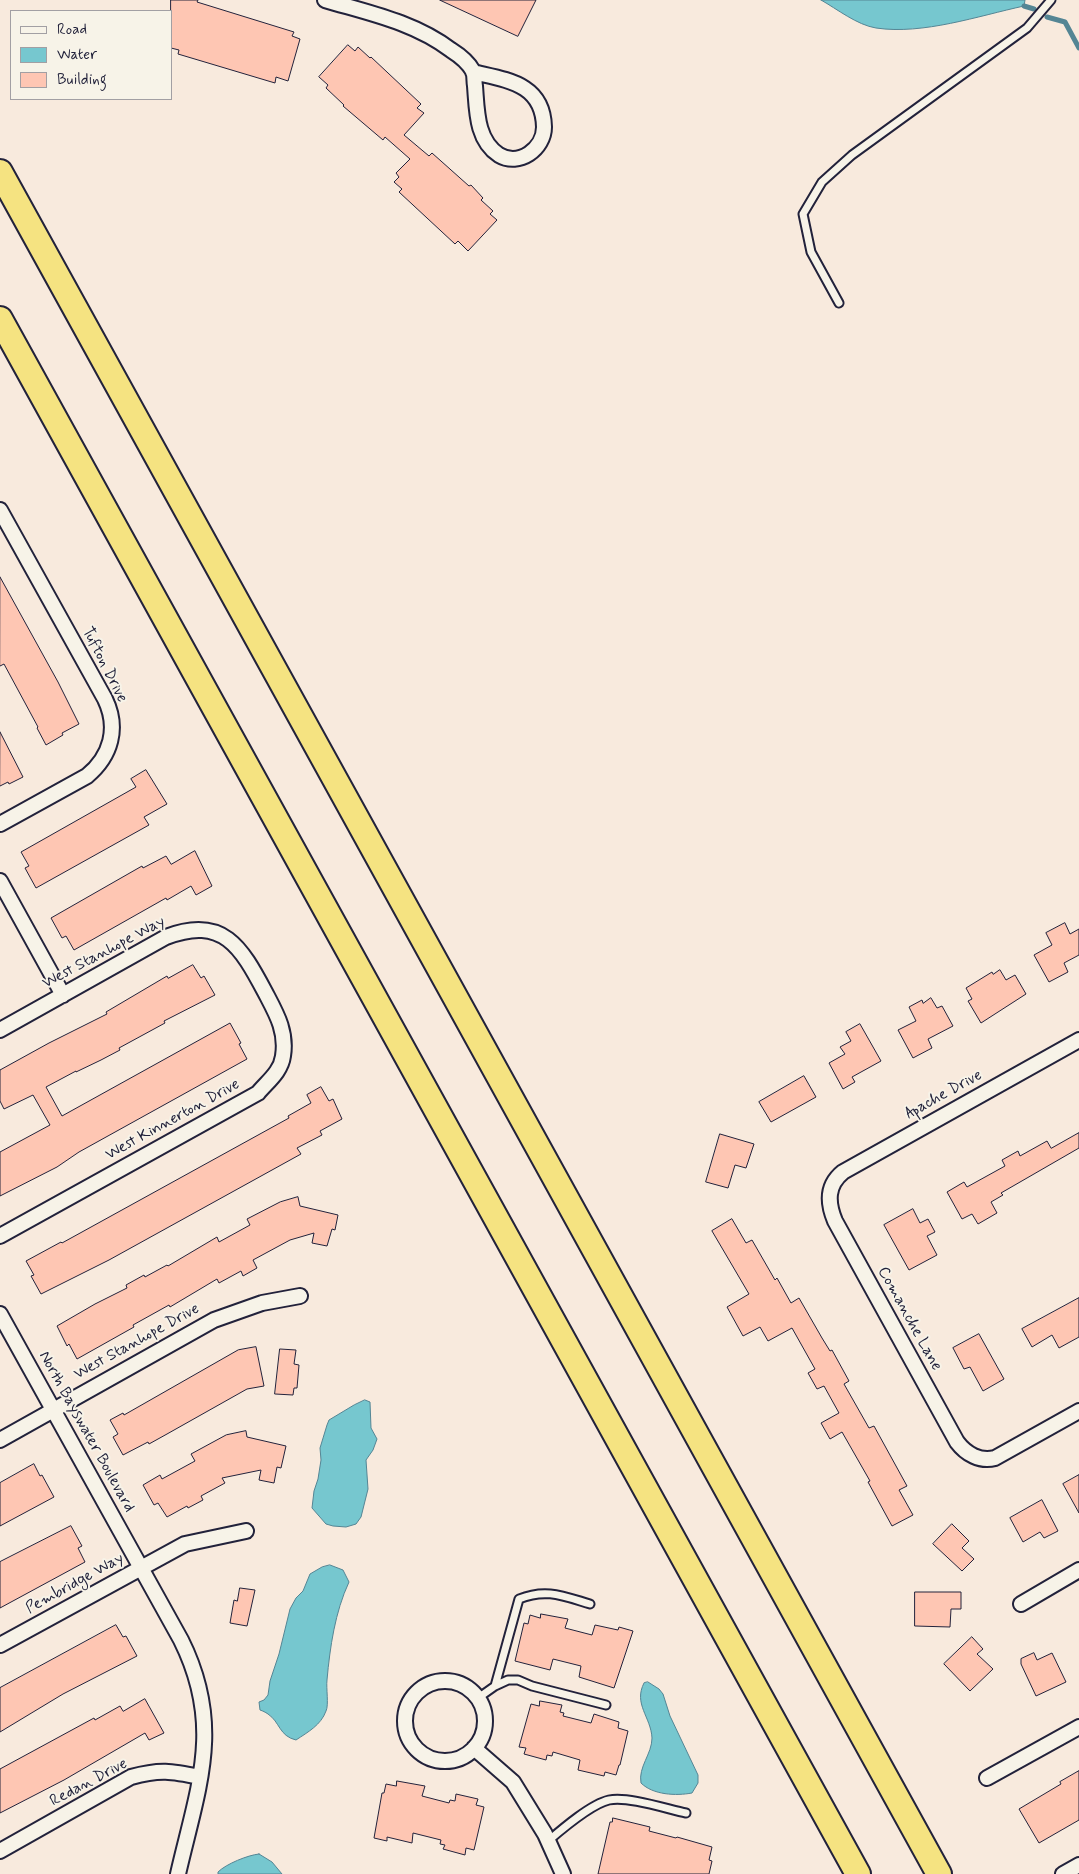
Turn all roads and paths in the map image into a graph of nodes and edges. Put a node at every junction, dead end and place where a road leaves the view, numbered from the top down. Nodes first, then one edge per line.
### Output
1 (325, 0) edge
2 (1051, 0) edge
3 (474, 72) junction
4 (0, 172) edge
5 (839, 303) dead end
6 (0, 319) edge
7 (0, 510) edge
8 (0, 824) edge
9 (0, 881) edge
10 (263, 988) joint
11 (63, 995) junction
12 (0, 1030) edge
13 (1079, 1040) edge
14 (831, 1186) joint
15 (0, 1236) edge
16 (300, 1296) dead end
17 (0, 1314) edge
18 (53, 1410) junction
19 (1079, 1412) edge
20 (0, 1440) edge
21 (246, 1531) dead end
22 (141, 1567) junction
23 (1079, 1570) edge
24 (590, 1604) dead end
25 (1021, 1604) dead end
26 (0, 1645) edge
27 (495, 1686) junction
28 (478, 1698) junction
29 (606, 1705) dead end
30 (1079, 1727) edge
31 (474, 1748) junction
32 (200, 1777) junction
33 (988, 1778) dead end
34 (686, 1813) dead end
35 (548, 1841) junction
36 (0, 1851) edge
37 (1079, 1865) edge
38 (178, 1874) edge
39 (563, 1874) edge
40 (858, 1874) edge
41 (939, 1874) edge
42 (1063, 1874) edge

1 - 3 street
2 - 5 lane
3 - 3 street
4 - 41 highway
6 - 40 highway
7 - 8 street, Tufton Drive
9 - 11 street
10 - 11 street, West Stanhope Way
10 - 15 street, West Kinnerton Drive
11 - 12 street, West Stanhope Way
13 - 14 street, Apache Drive
14 - 19 street, Comanche Lane
16 - 18 street, West Stanhope Drive
17 - 18 street, North Bayswater Boulevard
18 - 20 street, West Stanhope Drive
18 - 22 street, North Bayswater Boulevard
21 - 22 street, Pembridge Way
22 - 26 street, Pembridge Way
22 - 32 street, North Bayswater Boulevard
23 - 25 street
24 - 27 lane
27 - 28 lane
27 - 29 lane
28 - 31 street
28 - 31 street
30 - 33 street
31 - 35 street
32 - 36 street, Redan Drive
32 - 38 street, North Bayswater Boulevard
34 - 35 lane
35 - 39 street
37 - 42 street

